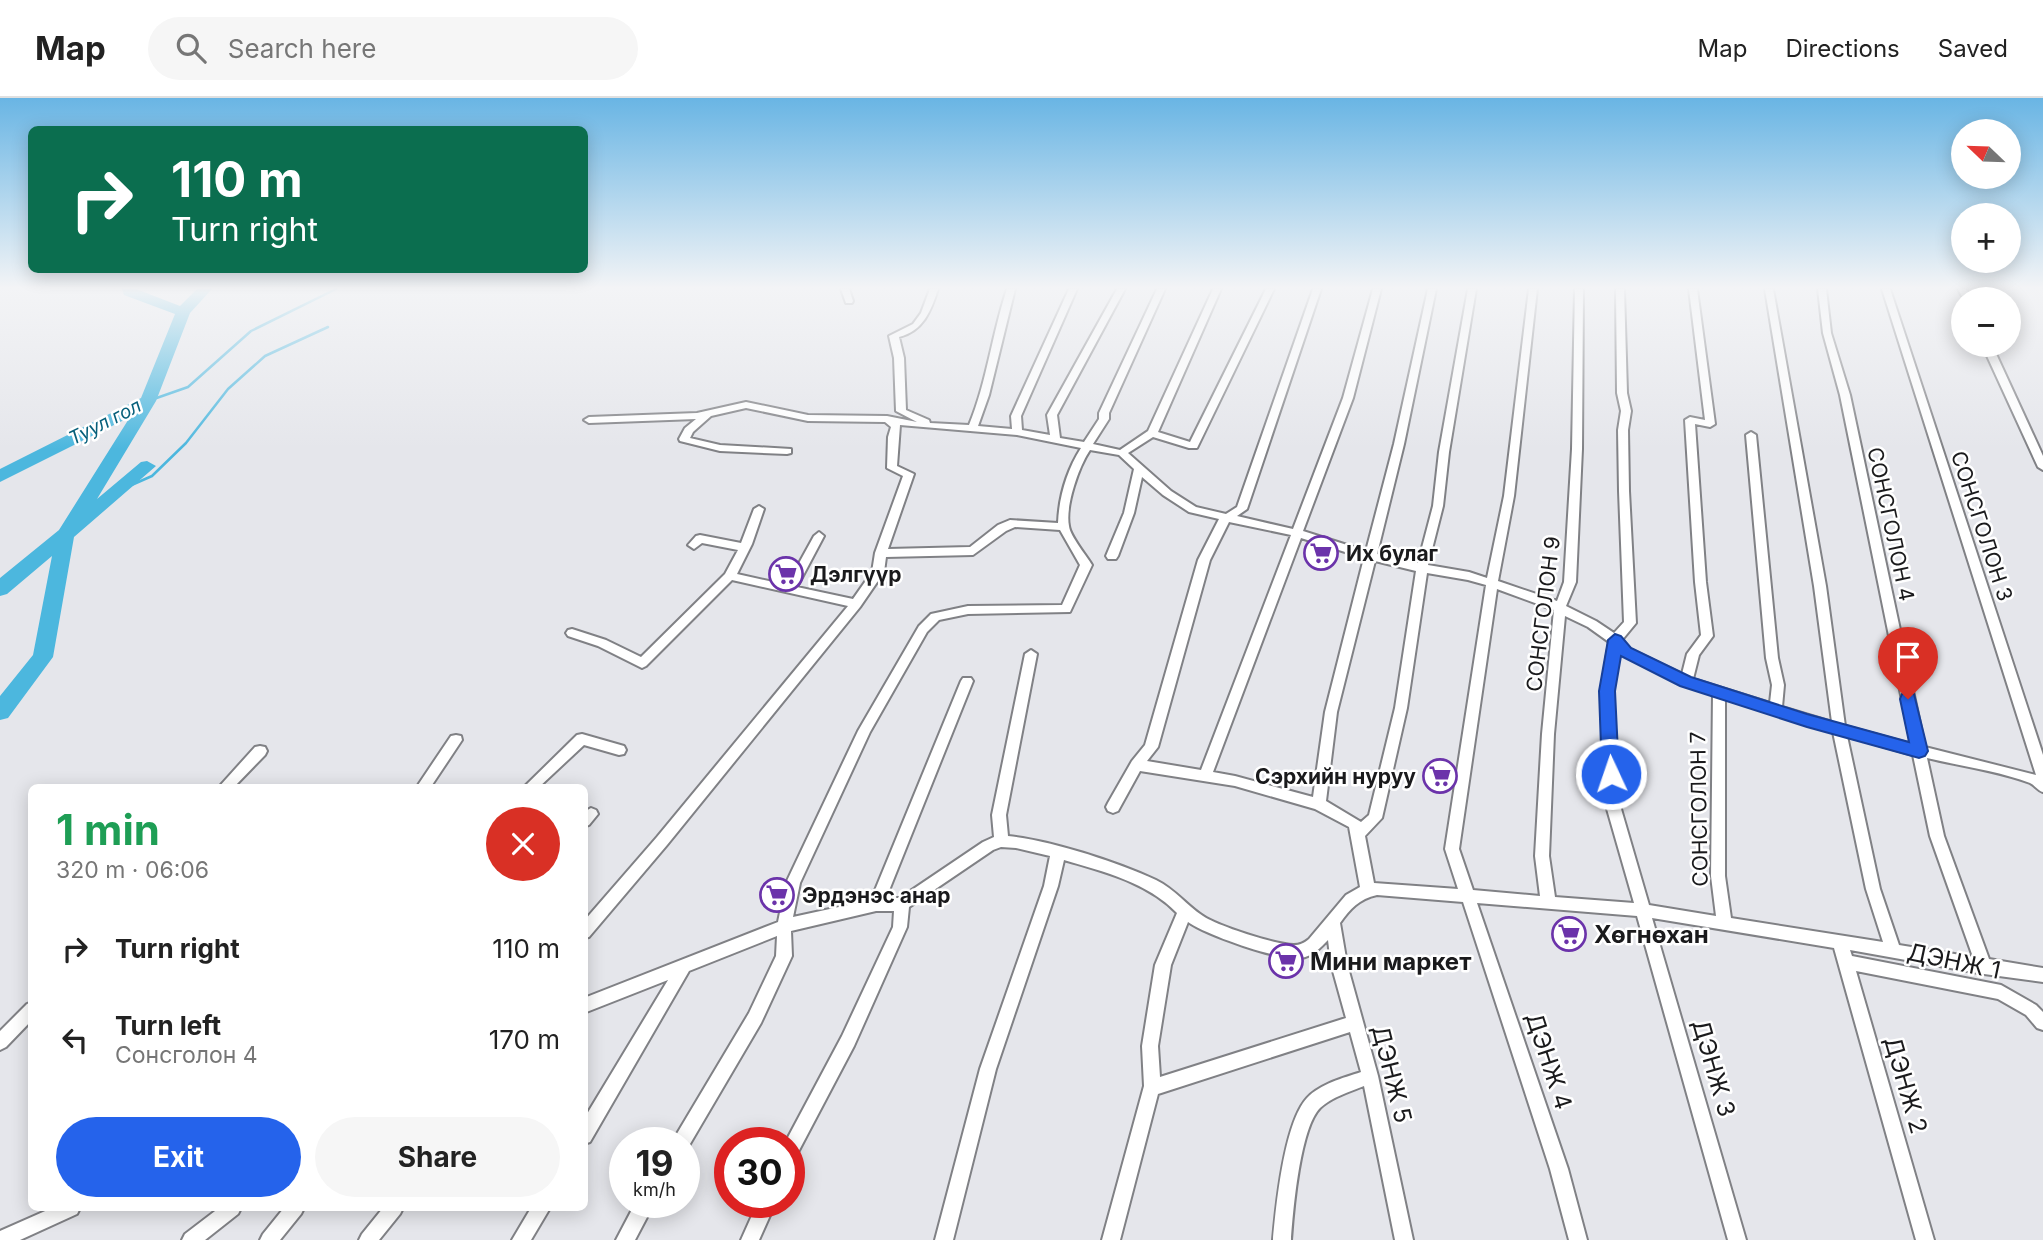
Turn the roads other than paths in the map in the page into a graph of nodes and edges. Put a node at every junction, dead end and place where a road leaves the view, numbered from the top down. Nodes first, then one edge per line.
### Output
1 (896, 342) edge
2 (995, 342) edge
3 (1049, 342) edge
4 (1092, 342) edge
5 (1137, 342) edge
6 (1193, 342) edge
7 (1244, 342) edge
8 (1299, 342) edge
9 (1363, 342) edge
10 (1420, 342) edge
11 (1463, 342) edge
12 (1527, 342) edge
13 (1578, 342) edge
14 (1621, 342) edge
15 (1700, 342) edge
16 (1780, 342) edge
17 (1830, 342) edge
18 (1903, 342) edge
19 (1993, 357) edge
20 (709, 414) junction
21 (887, 419) junction
22 (589, 420) dead end
23 (933, 425) junction
24 (972, 429) junction
25 (1017, 432) junction
26 (1152, 433) junction
27 (1751, 435) dead end
28 (1055, 439) junction
29 (1085, 445) junction
30 (787, 451) dead end
31 (1122, 453) junction
32 (2043, 467) edge
33 (1139, 469) junction
34 (759, 509) dead end
35 (1225, 519) junction
36 (1063, 527) junction
37 (1296, 533) junction
38 (820, 536) dead end
39 (694, 545) dead end
40 (744, 547) junction
41 (881, 553) junction
42 (1112, 556) dead end
43 (1372, 556) junction
44 (1422, 568) junction
45 (730, 576) junction
46 (1492, 583) junction
47 (791, 588) junction
48 (856, 604) junction
49 (1560, 608) junction
50 (572, 633) dead end
51 (1615, 640) junction
52 (1031, 654) dead end
53 (967, 681) dead end
54 (1686, 681) junction
55 (1719, 692) junction
56 (1775, 710) junction
57 (1839, 728) junction
58 (456, 740) dead end
59 (619, 750) dead end
60 (260, 751) dead end
61 (1919, 751) junction
62 (1136, 765) junction
63 (2043, 775) edge
64 (1205, 776) junction
65 (228, 784) edge
66 (425, 784) edge
67 (533, 784) edge
68 (2043, 787) edge
69 (1319, 804) junction
70 (1113, 807) dead end
71 (1357, 834) junction
72 (1001, 841) junction
73 (1058, 854) junction
74 (1367, 888) junction
75 (1470, 898) junction
76 (1548, 902) junction
77 (902, 904) junction
78 (876, 905) junction
79 (1642, 910) junction
80 (1185, 912) junction
81 (1332, 921) junction
82 (1725, 924) junction
83 (784, 926) junction
84 (588, 927) edge
85 (1840, 942) junction
86 (1893, 950) junction
87 (1846, 962) junction
88 (684, 966) junction
89 (1984, 967) junction
90 (2043, 975) edge
91 (588, 1004) edge
92 (28, 1013) edge
93 (1354, 1023) junction
94 (2043, 1023) edge
95 (0, 1042) edge
96 (1370, 1076) junction
97 (1151, 1088) junction
98 (690, 1127) edge
99 (802, 1127) edge
100 (588, 1129) edge
101 (64, 1211) edge
102 (228, 1211) edge
103 (293, 1211) edge
104 (392, 1211) edge
105 (539, 1211) edge
106 (637, 1218) edge
107 (760, 1218) edge
108 (0, 1240) edge
109 (191, 1240) edge
110 (269, 1240) edge
111 (368, 1240) edge
112 (522, 1240) edge
113 (625, 1240) edge
114 (750, 1240) edge
115 (944, 1240) edge
116 (1111, 1240) edge
117 (1282, 1240) edge
118 (1404, 1240) edge
119 (1578, 1240) edge
120 (1737, 1240) edge
121 (1925, 1240) edge

1 - 23 street
2 - 24 street
3 - 25 street
4 - 28 street
5 - 29 street
6 - 26 street
7 - 26 street
8 - 35 street
9 - 37 street
10 - 43 street
11 - 44 street
12 - 46 street, ДЭНЖ 4
13 - 49 street, СОНСГОЛОН 9
14 - 51 street
15 - 54 street
16 - 57 street
17 - 61 street, СОНСГОЛОН 4
18 - 63 street, СОНСГОЛОН 3
19 - 32 street
20 - 21 street
20 - 22 street
20 - 30 street
21 - 23 street
21 - 41 street
23 - 24 street
24 - 25 street
25 - 28 street
26 - 31 street
27 - 56 street
28 - 29 street
29 - 31 street
29 - 36 street
31 - 33 street
33 - 35 street
33 - 42 street
34 - 40 street
35 - 37 street
35 - 62 street
36 - 41 street
36 - 83 street
37 - 43 street
37 - 64 street
38 - 47 street
39 - 40 street
40 - 45 street
41 - 48 street
43 - 44 street
43 - 69 street
44 - 46 street
44 - 71 street
45 - 47 street
45 - 50 street
46 - 49 street
46 - 75 street, ДЭНЖ 4
47 - 48 street
48 - 84 street
49 - 51 street
49 - 76 street, СОНСГОЛОН 9
51 - 54 street
51 - 79 street
52 - 72 street
53 - 78 street
54 - 55 street
55 - 56 street
55 - 82 street, СОНСГОЛОН 7
56 - 57 street
57 - 61 street
57 - 86 street
58 - 66 street
59 - 67 street
60 - 65 street
61 - 68 street
61 - 89 street, СОНСГОЛОН 4
62 - 64 street
62 - 70 street
64 - 69 street
69 - 71 street
71 - 74 street
72 - 73 street
72 - 77 street
73 - 80 street
73 - 115 street
74 - 75 street
74 - 81 street
75 - 76 street
75 - 119 street, ДЭНЖ 4
76 - 79 street
77 - 78 street
77 - 99 street
78 - 83 street
79 - 82 street
79 - 120 street, ДЭНЖ 3
80 - 81 street
80 - 97 street
81 - 93 street, ДЭНЖ 5
82 - 85 street
83 - 88 street
83 - 98 street
85 - 86 street
85 - 87 street, ДЭНЖ 2
86 - 89 street
87 - 94 street, ДЭНЖ 1
87 - 121 street, ДЭНЖ 2
88 - 91 street
88 - 100 street
89 - 90 street
92 - 95 street
93 - 96 street, ДЭНЖ 5
93 - 97 street
96 - 117 street
96 - 118 street, ДЭНЖ 5
97 - 116 street
101 - 108 street
102 - 109 street
103 - 110 street
104 - 111 street
105 - 112 street
106 - 113 street
107 - 114 street

